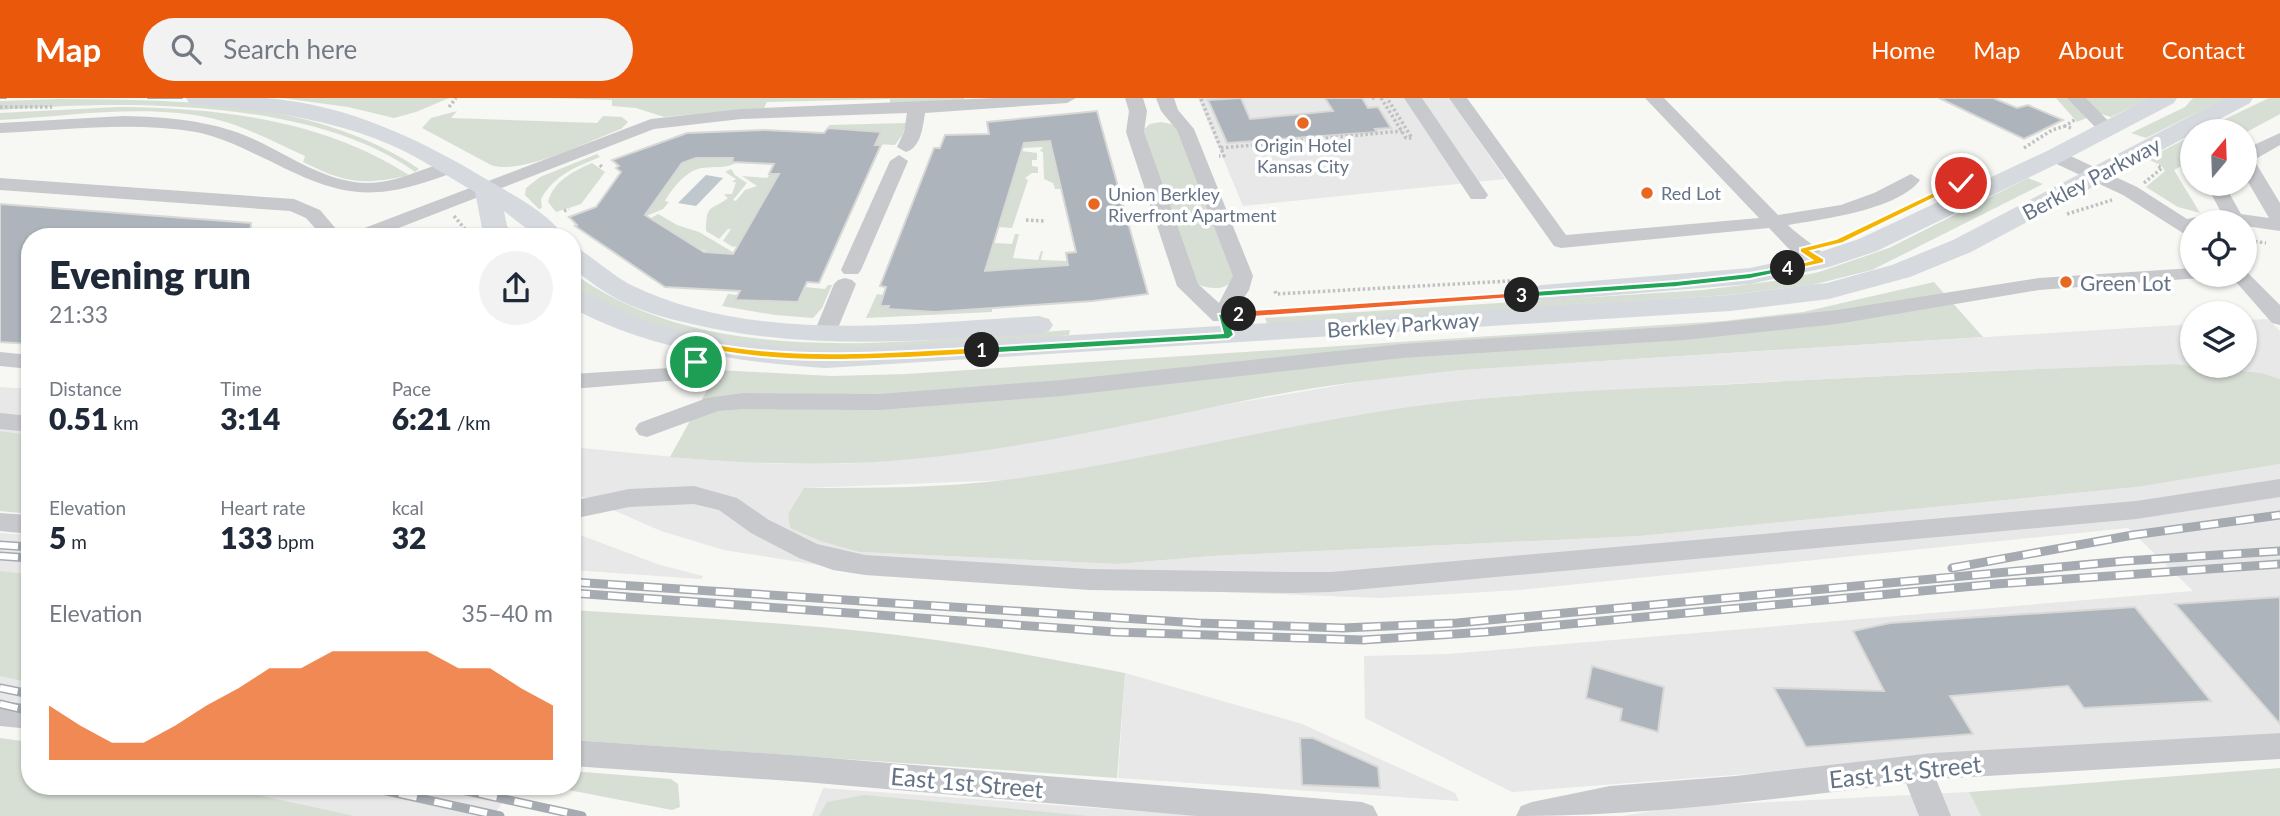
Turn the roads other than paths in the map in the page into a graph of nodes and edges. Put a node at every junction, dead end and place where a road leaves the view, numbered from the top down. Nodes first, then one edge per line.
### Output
1 (197, 98) edge
2 (1067, 98) edge
3 (1134, 98) edge
4 (1165, 98) edge
5 (1413, 98) edge
6 (1458, 98) edge
7 (1654, 98) edge
8 (2076, 98) edge
9 (2166, 98) edge
10 (2242, 98) edge
11 (917, 109) junction
12 (1175, 117) junction
13 (1136, 120) junction
14 (2105, 127) junction
15 (0, 128) edge
16 (2280, 138) edge
17 (2258, 151) edge
18 (2055, 156) junction
19 (450, 167) junction
20 (2097, 175) junction
21 (1911, 180) dead end
22 (2258, 182) edge
23 (0, 184) edge
24 (486, 188) junction
25 (1478, 195) dead end
26 (2180, 219) edge
27 (2257, 220) edge
28 (1774, 222) junction
29 (2280, 222) edge
30 (325, 228) edge
31 (382, 228) edge
32 (495, 228) edge
33 (542, 228) edge
34 (1820, 261) junction
35 (581, 264) edge
36 (2180, 275) edge
37 (2251, 287) edge
38 (581, 302) edge
39 (2280, 318) edge
40 (1225, 326) junction
41 (825, 333) junction
42 (709, 347) junction
43 (0, 359) edge
44 (21, 361) edge
45 (581, 381) edge
46 (0, 421) edge
47 (21, 423) edge
48 (647, 429) dead end
49 (2280, 488) edge
50 (581, 508) edge
51 (0, 522) edge
52 (21, 524) edge
53 (0, 714) edge
54 (21, 715) edge
55 (2280, 746) edge
56 (581, 753) edge
57 (1916, 768) junction
58 (1362, 816) edge
59 (1532, 816) edge
60 (1936, 816) edge

1 - 19 main road
2 - 11 street
3 - 13 street
4 - 12 street
5 - 25 street
6 - 28 street
7 - 28 street
8 - 14 street
9 - 14 main road, Berkley Parkway
10 - 20 main road, Berkley Parkway
11 - 24 street
11 - 41 street
12 - 13 street
12 - 40 street
13 - 40 street
14 - 18 main road, Berkley Parkway
15 - 19 street
16 - 17 street
18 - 20 street
18 - 34 main road, Berkley Parkway
19 - 24 main road
20 - 26 street
20 - 40 main road, Berkley Parkway
21 - 28 street
22 - 29 street
23 - 30 street
24 - 31 street
24 - 32 main road
24 - 33 main road
27 - 29 street
28 - 34 street
34 - 40 main road, Berkley Parkway
35 - 41 main road, Berkley Parkway
36 - 48 street
37 - 39 street
38 - 42 main road, Berkley Parkway
40 - 41 main road, Berkley Parkway
40 - 42 main road, Berkley Parkway
42 - 45 street
43 - 44 street
46 - 47 street
49 - 50 street
51 - 52 street
53 - 54 street
55 - 57 street, East 1st Street
56 - 58 street, East 1st Street
57 - 59 street, East 1st Street
57 - 60 street

